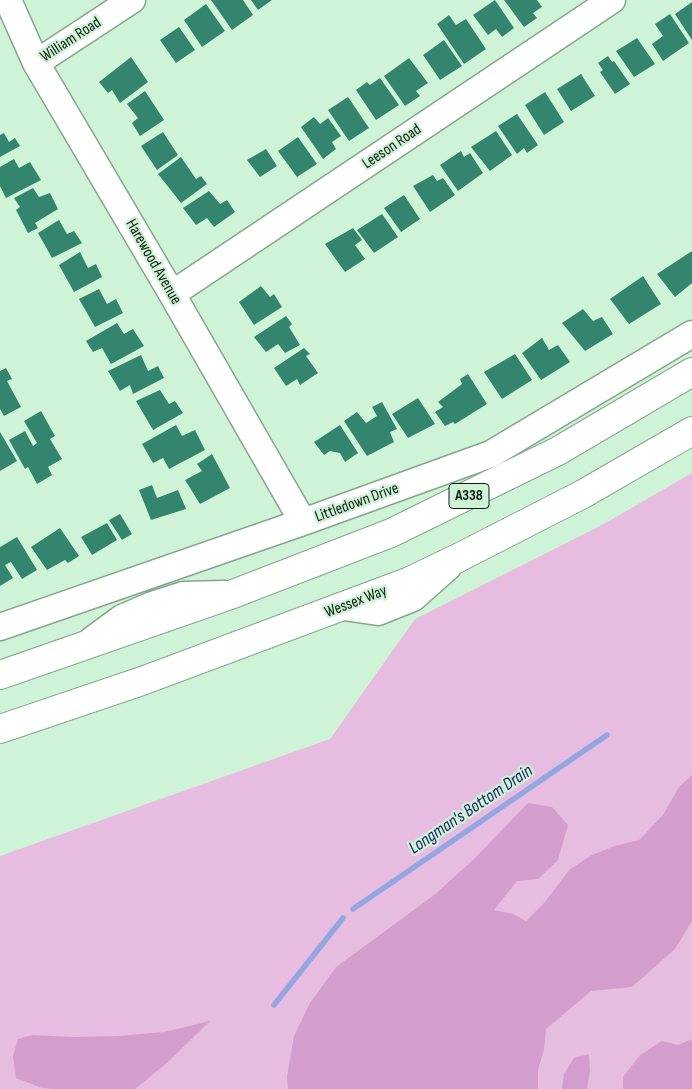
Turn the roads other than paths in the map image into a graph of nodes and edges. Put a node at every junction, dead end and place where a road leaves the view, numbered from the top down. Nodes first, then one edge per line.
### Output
1 (8, 0) edge
2 (132, 0) edge
3 (612, 0) edge
4 (36, 63) junction
5 (172, 294) junction
6 (692, 334) edge
7 (692, 372) edge
8 (692, 431) edge
9 (303, 522) junction
10 (0, 627) edge
11 (0, 675) edge
12 (0, 729) edge

1 - 4 street, Harewood Avenue
2 - 4 street, William Road
3 - 5 street, Leeson Road
4 - 5 street, Harewood Avenue
5 - 9 street, Harewood Avenue
6 - 9 street, Littledown Drive
7 - 11 highway, A338
8 - 12 highway, Wessex Way
9 - 10 street, Littledown Drive

